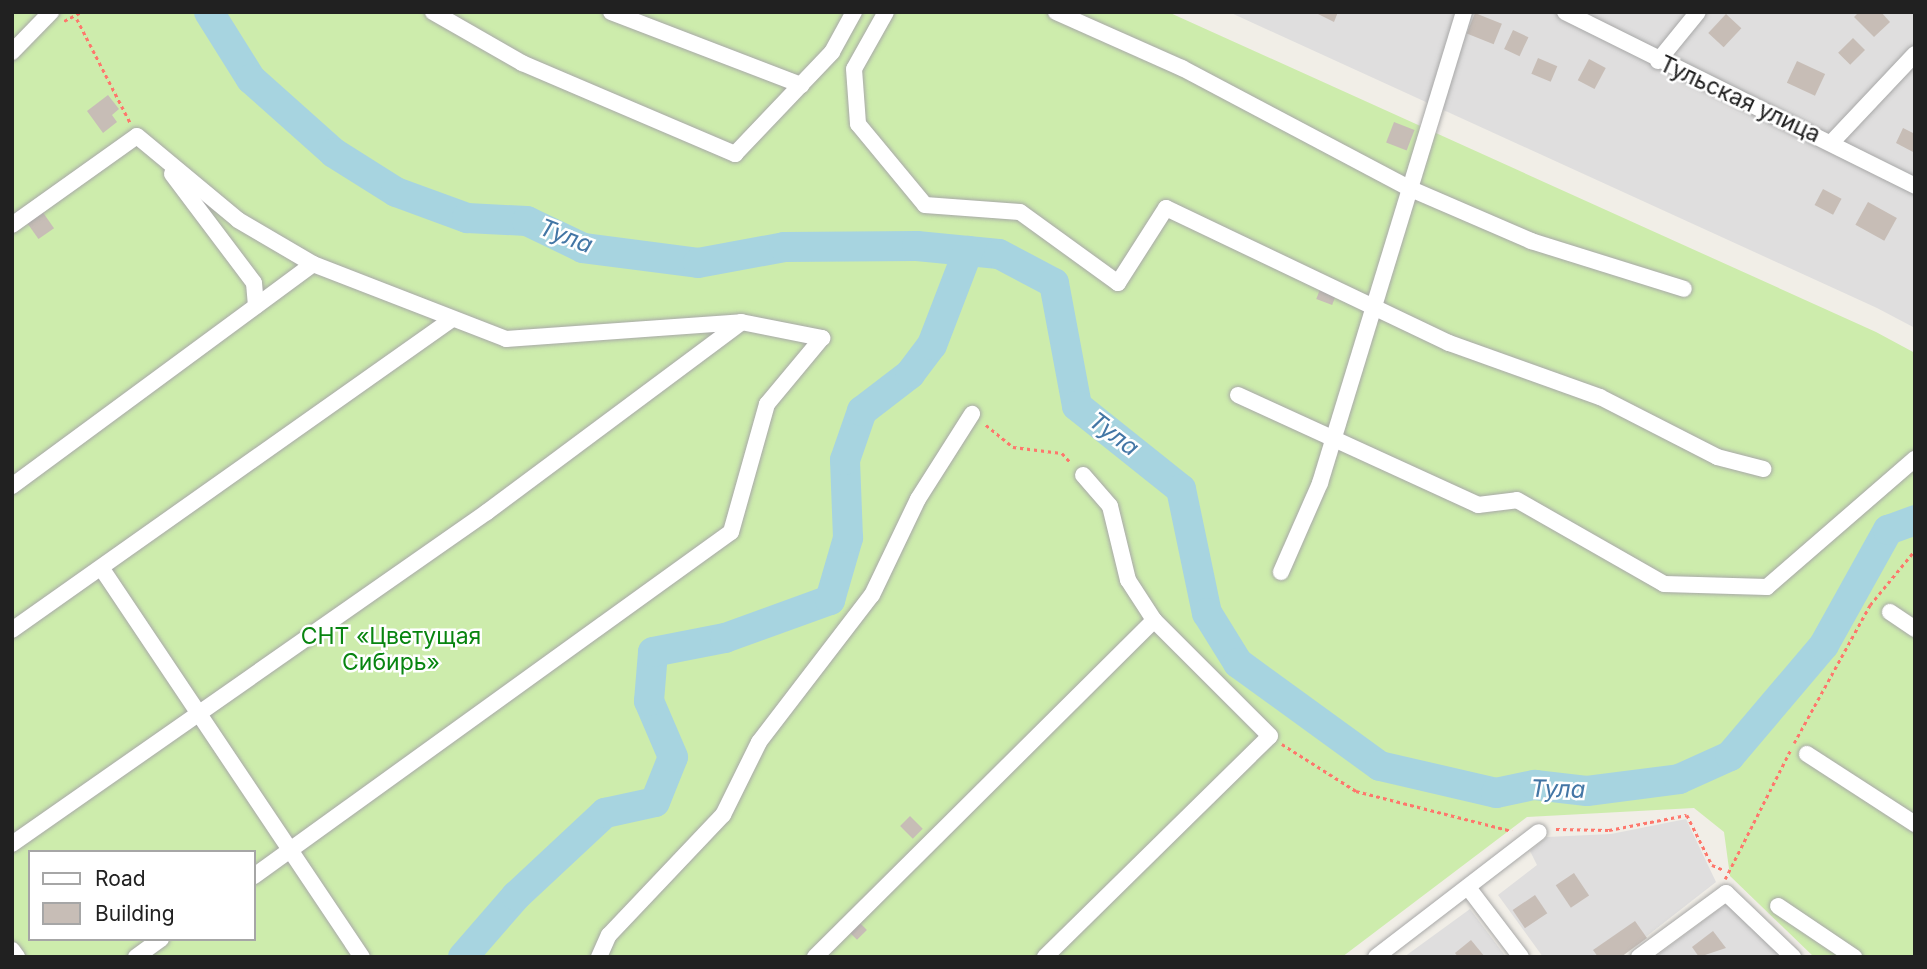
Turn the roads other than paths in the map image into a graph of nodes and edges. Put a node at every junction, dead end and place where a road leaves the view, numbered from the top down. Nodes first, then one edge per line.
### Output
1 (51, 12) edge
2 (433, 12) edge
3 (611, 12) edge
4 (854, 12) edge
5 (886, 12) edge
6 (1056, 12) edge
7 (1464, 12) edge
8 (1565, 12) edge
9 (1698, 12) edge
10 (12, 52) edge
11 (1915, 54) edge
12 (1658, 61) junction
13 (801, 85) junction
14 (137, 136) junction
15 (1832, 142) junction
16 (1915, 186) edge
17 (1411, 189) junction
18 (12, 225) edge
19 (313, 264) junction
20 (1684, 289) dead end
21 (1375, 305) junction
22 (256, 306) junction
23 (452, 319) junction
24 (741, 323) junction
25 (1238, 395) dead end
26 (972, 414) road end
27 (1333, 439) junction
28 (1915, 459) edge
29 (1763, 468) dead end
30 (1083, 475) road end
31 (12, 486) edge
32 (102, 569) junction
33 (1281, 572) dead end
34 (1890, 612) dead end
35 (1154, 620) junction
36 (1915, 629) edge
37 (12, 630) edge
38 (198, 716) junction
39 (1808, 754) dead end
40 (1915, 824) edge
41 (1539, 832) road end
42 (12, 844) edge
43 (290, 850) junction
44 (256, 875) edge
45 (1470, 890) junction
46 (1779, 906) dead end
47 (158, 941) edge
48 (12, 950) edge
49 (17, 957) edge
50 (136, 957) edge
51 (362, 957) edge
52 (599, 957) edge
53 (815, 957) edge
54 (1045, 957) edge
55 (1376, 957) edge
56 (1521, 957) edge
57 (1639, 957) edge
58 (1793, 957) edge
59 (1854, 957) edge

1 - 10 street
2 - 13 street
3 - 13 street
4 - 13 street
5 - 21 street
6 - 17 street
7 - 17 street
8 - 12 street, Тульская улица
9 - 12 street
11 - 15 street
12 - 15 street, Тульская улица
14 - 18 street
14 - 19 street
14 - 22 street
15 - 16 street, Тульская улица
17 - 20 street
17 - 21 street
19 - 22 street
19 - 23 street
21 - 27 street
21 - 29 street
22 - 31 street
23 - 24 street
23 - 32 street
24 - 38 street
24 - 43 street
25 - 27 street
26 - 52 street
27 - 28 street
27 - 33 street
30 - 35 street
32 - 37 street
32 - 38 street
34 - 36 street
35 - 53 street
35 - 54 street
38 - 42 street
38 - 43 street
39 - 40 street
41 - 45 street
43 - 44 street
43 - 51 street
45 - 55 street
45 - 56 street
46 - 59 street
47 - 50 street
48 - 49 street
57 - 58 street

